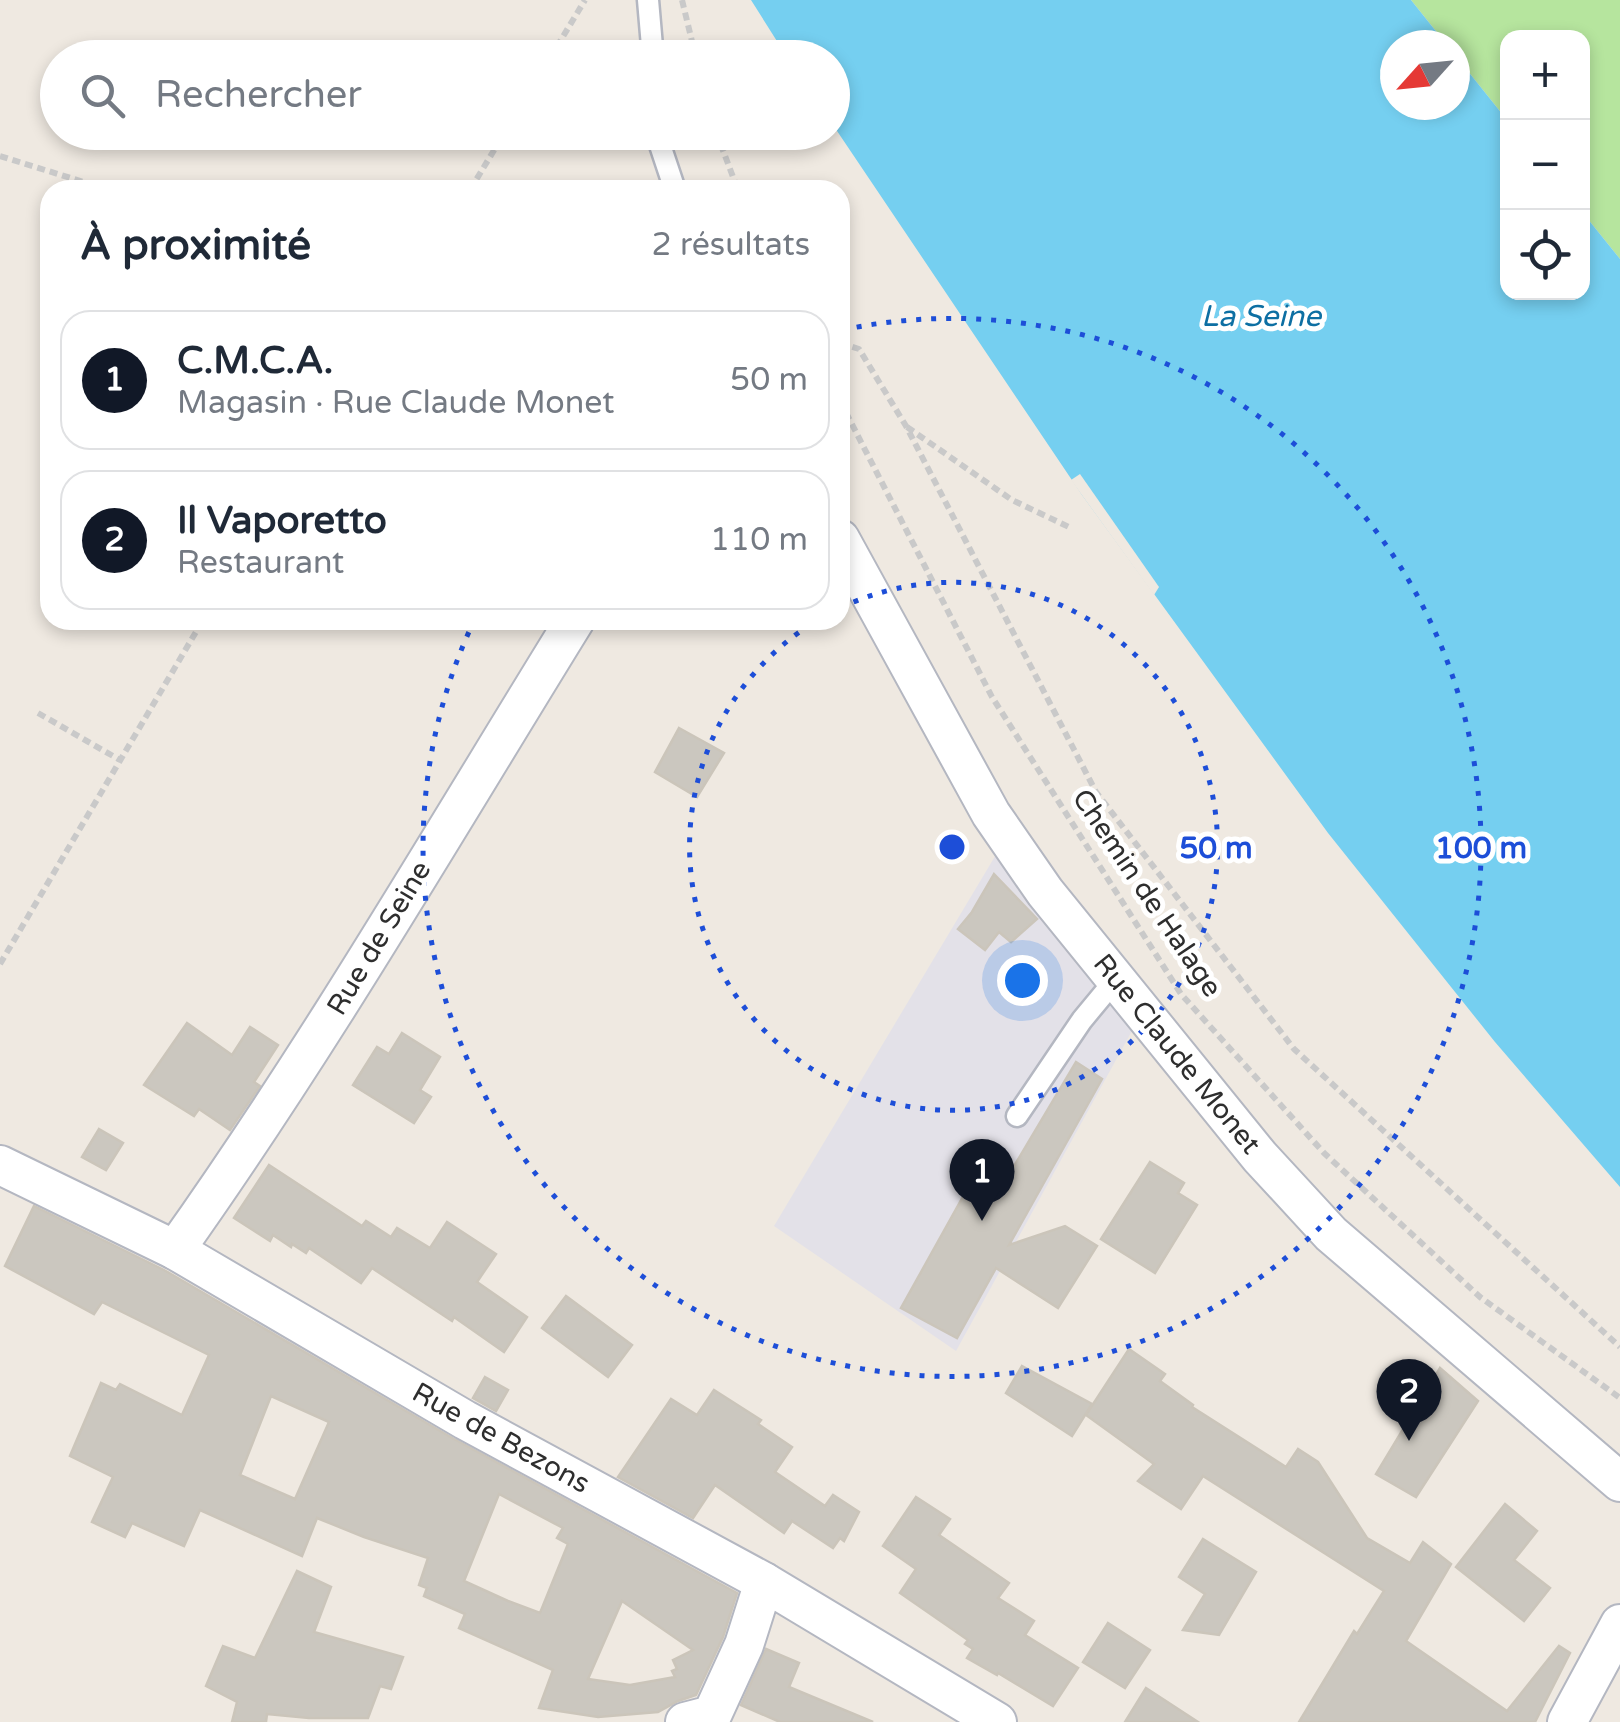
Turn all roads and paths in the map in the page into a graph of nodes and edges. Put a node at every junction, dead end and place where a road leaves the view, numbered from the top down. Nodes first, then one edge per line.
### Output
1 (585, 0) edge
2 (648, 0) edge
3 (682, 0) edge
4 (561, 40) edge
5 (651, 40) edge
6 (692, 40) edge
7 (493, 150) edge
8 (662, 150) edge
9 (723, 150) edge
10 (0, 156) edge
11 (77, 180) edge
12 (476, 180) edge
13 (672, 180) edge
14 (734, 180) edge
15 (850, 346) edge
16 (850, 420) edge
17 (906, 426) junction
18 (1069, 528) dead end
19 (850, 557) edge
20 (197, 630) edge
21 (570, 630) edge
22 (38, 713) dead end
23 (120, 760) junction
24 (0, 964) edge
25 (1116, 979) junction
26 (1017, 1116) dead end
27 (0, 1166) edge
28 (175, 1250) junction
29 (1620, 1346) edge
30 (1620, 1398) edge
31 (1620, 1482) edge
32 (764, 1582) junction
33 (1620, 1624) edge
34 (684, 1722) edge
35 (997, 1722) edge
36 (1567, 1722) edge

1 - 4 path
2 - 5 lane
3 - 6 path
7 - 12 path
8 - 13 lane
9 - 14 path
10 - 11 path
15 - 17 path
16 - 30 path, Chemin de Halage
17 - 18 path
17 - 29 path
19 - 25 street, Rue Claude Monet
20 - 23 path
21 - 28 street, Rue de Seine
22 - 23 path
23 - 24 path
25 - 26 lane
25 - 31 street, Rue Claude Monet
27 - 28 street, Rue de Bezons
28 - 32 street, Rue de Bezons
32 - 34 street
32 - 35 street, Rue de Bezons
33 - 36 street

